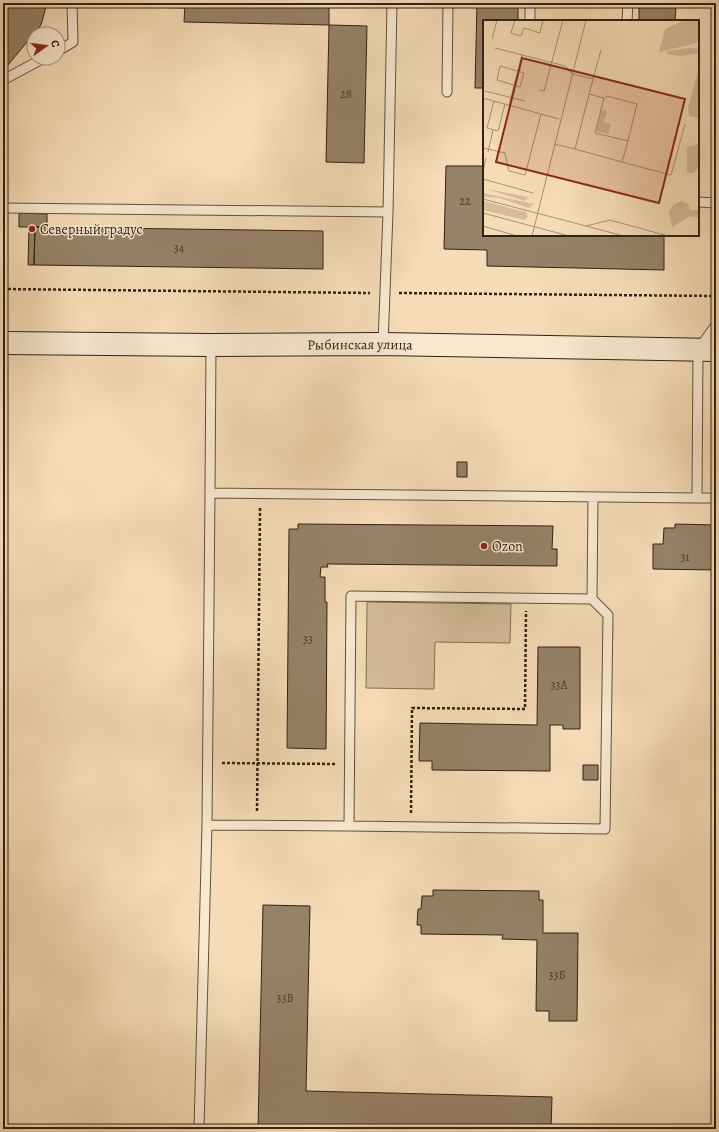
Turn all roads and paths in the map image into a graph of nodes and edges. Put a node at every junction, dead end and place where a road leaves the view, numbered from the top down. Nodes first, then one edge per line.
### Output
1 (72, 3) edge
2 (392, 3) edge
3 (448, 3) edge
4 (530, 3) edge
5 (628, 3) edge
6 (530, 20) edge
7 (627, 20) edge
8 (66, 46) edge
9 (29, 66) edge
10 (3, 80) edge
11 (447, 92) dead end
12 (699, 202) edge
13 (716, 202) edge
14 (3, 208) edge
15 (388, 212) junction
16 (3, 289) edge
17 (386, 293) junction
18 (716, 296) edge
19 (716, 325) edge
20 (3, 343) edge
21 (383, 344) junction
22 (212, 345) junction
23 (707, 350) edge
24 (210, 493) junction
25 (260, 494) junction
26 (593, 497) junction
27 (697, 498) junction
28 (716, 498) edge
29 (526, 598) junction
30 (592, 599) junction
31 (207, 762) junction
32 (258, 763) junction
33 (349, 764) junction
34 (207, 825) junction
35 (257, 825) junction
36 (349, 826) junction
37 (411, 827) junction
38 (199, 1129) edge

1 - 8 lane
2 - 15 lane
3 - 11 lane
4 - 6 lane
5 - 7 lane
9 - 10 lane
12 - 13 lane
14 - 15 lane
15 - 17 lane
16 - 17 path
17 - 18 path
17 - 21 lane
19 - 23 lane
20 - 22 main road, Рыбинская улица
21 - 22 main road, Рыбинская улица
21 - 23 main road, Рыбинская улица
22 - 24 lane
23 - 27 lane
24 - 25 lane
24 - 31 lane
25 - 26 lane
25 - 32 path
26 - 27 lane
26 - 30 lane
27 - 28 lane
29 - 30 lane
29 - 33 lane
29 - 37 path
30 - 37 lane
31 - 32 path
31 - 34 lane
32 - 33 path
32 - 35 path
33 - 36 lane
34 - 35 lane
34 - 38 lane
35 - 36 lane
36 - 37 lane

